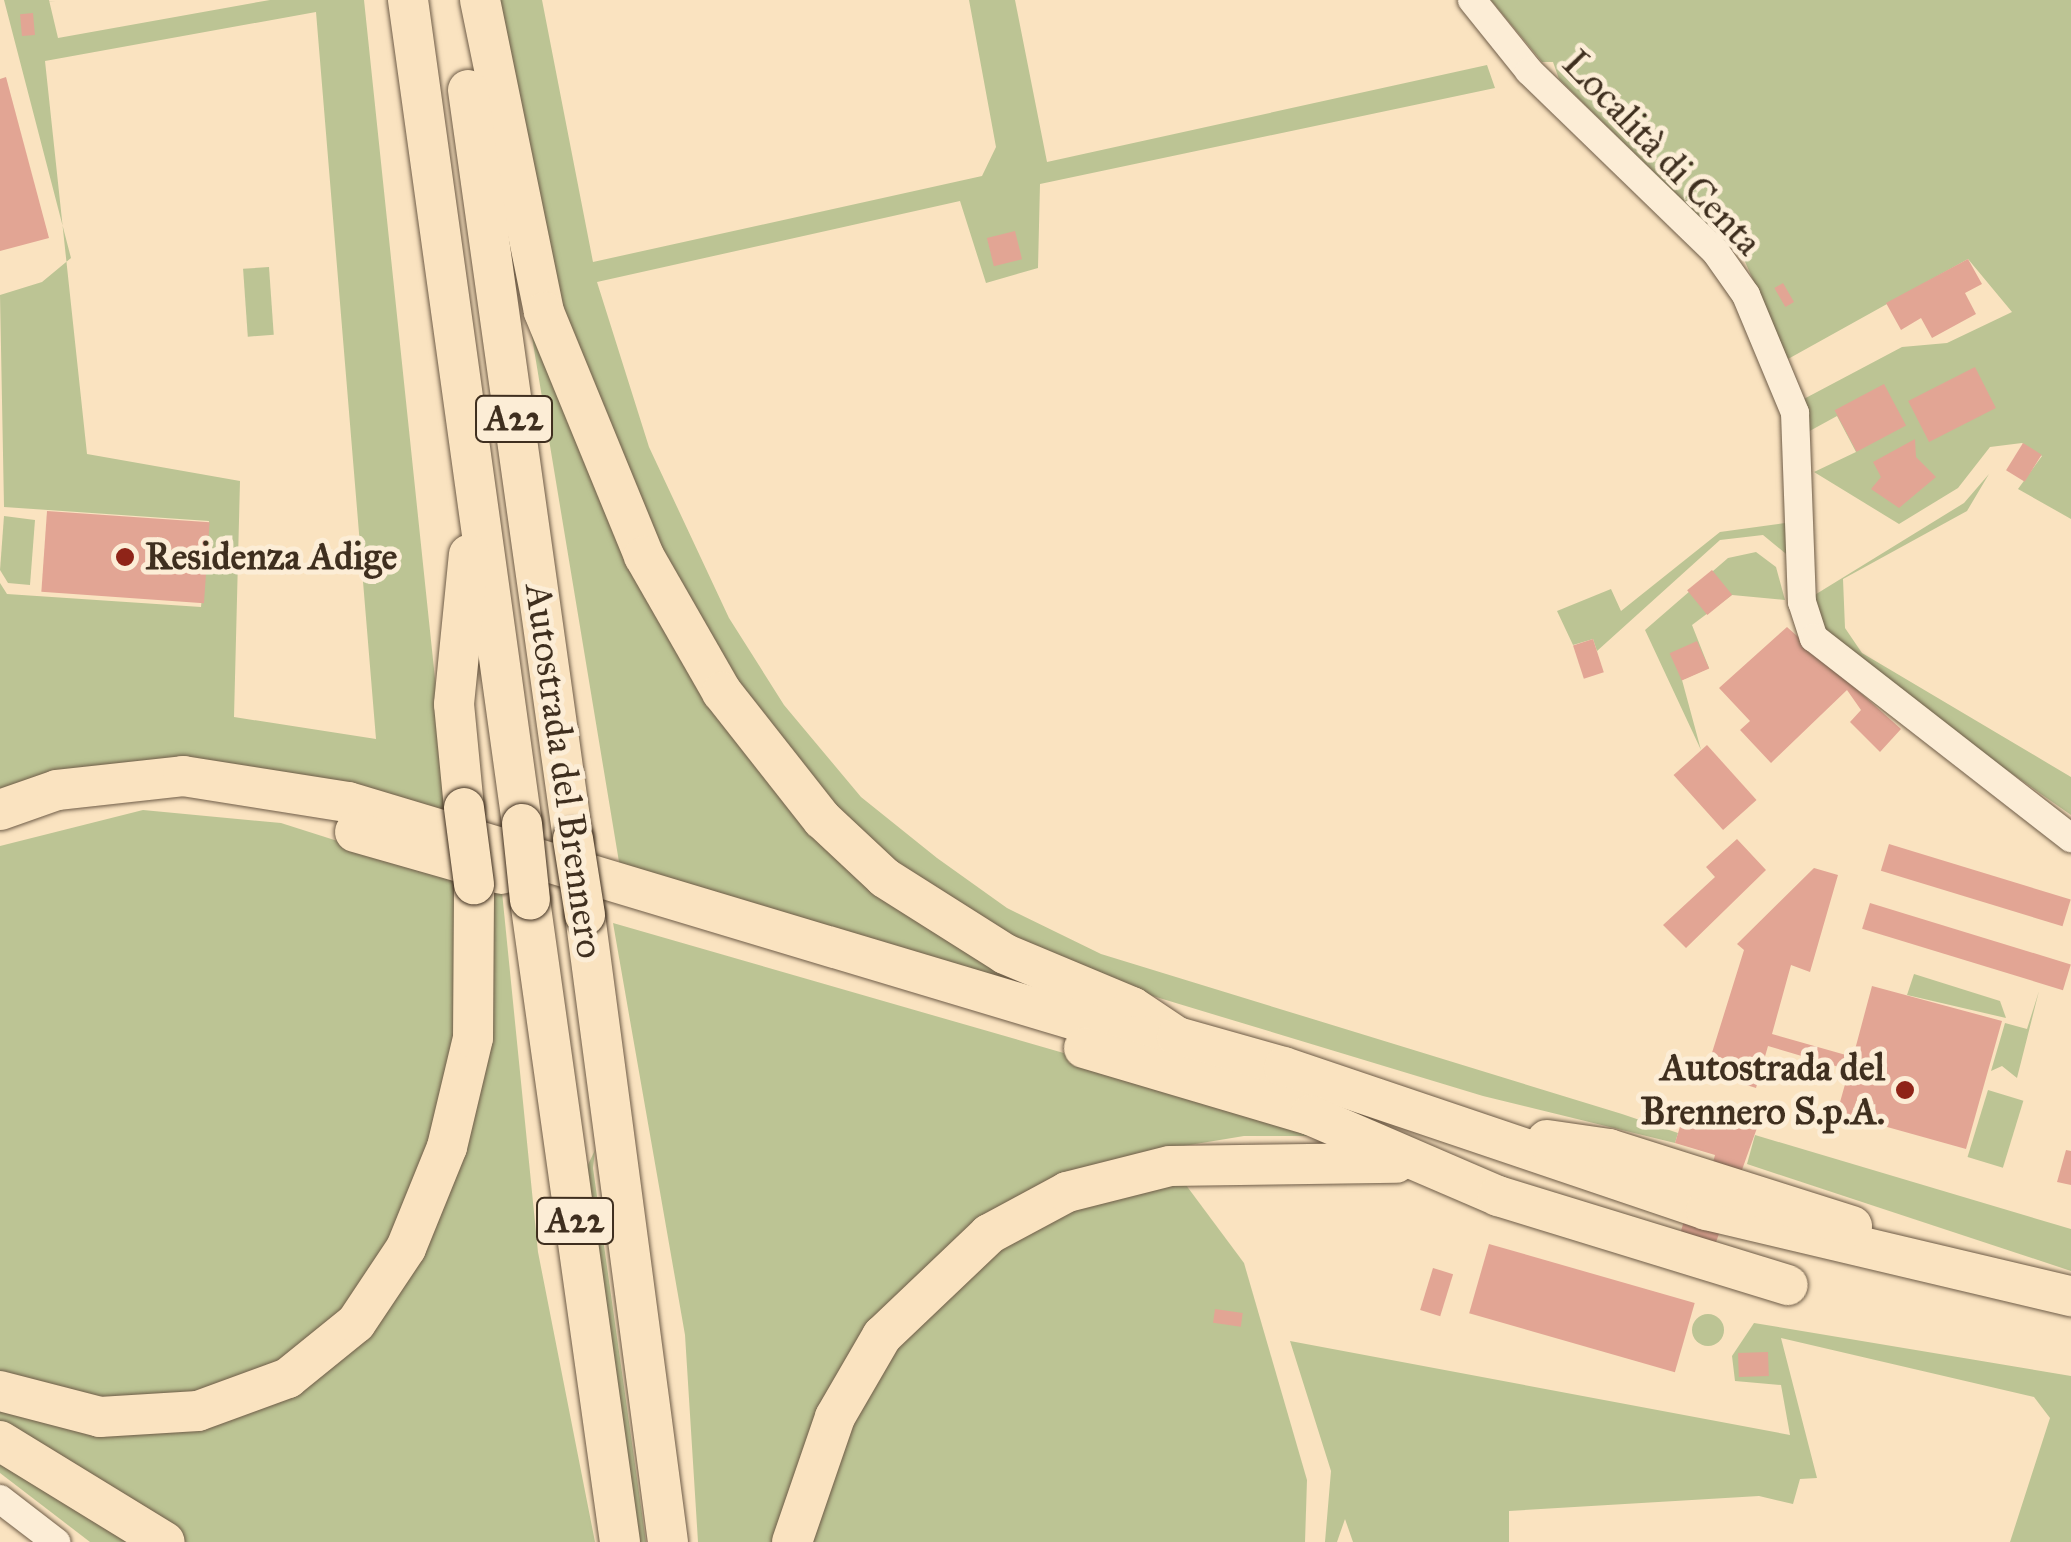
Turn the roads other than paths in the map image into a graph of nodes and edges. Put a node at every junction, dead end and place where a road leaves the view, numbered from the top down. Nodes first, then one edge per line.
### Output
1 (408, 0) edge
2 (455, 0) edge
3 (480, 0) edge
4 (1472, 0) edge
5 (476, 491) junction
6 (0, 810) edge
7 (0, 837) edge
8 (2071, 838) edge
9 (1176, 1036) junction
10 (1468, 1129) junction
11 (1412, 1164) junction
12 (1940, 1260) junction
13 (1788, 1285) dead end
14 (2071, 1296) edge
15 (0, 1391) edge
16 (0, 1441) edge
17 (0, 1499) edge
18 (56, 1542) edge
19 (165, 1542) edge
20 (620, 1542) edge
21 (668, 1542) edge
22 (792, 1542) edge

1 - 5 highway, Autostrada del Brennero / A22
2 - 21 highway, Autostrada del Brennero / A22, bridge
3 - 9 highway
4 - 8 street, Località di Centa
5 - 15 highway, bridge
5 - 20 highway, Autostrada del Brennero / A22, bridge
6 - 9 highway
7 - 11 highway
9 - 10 highway
10 - 12 highway
10 - 12 highway
11 - 13 highway
11 - 22 highway
12 - 14 highway
16 - 19 highway
17 - 18 street

